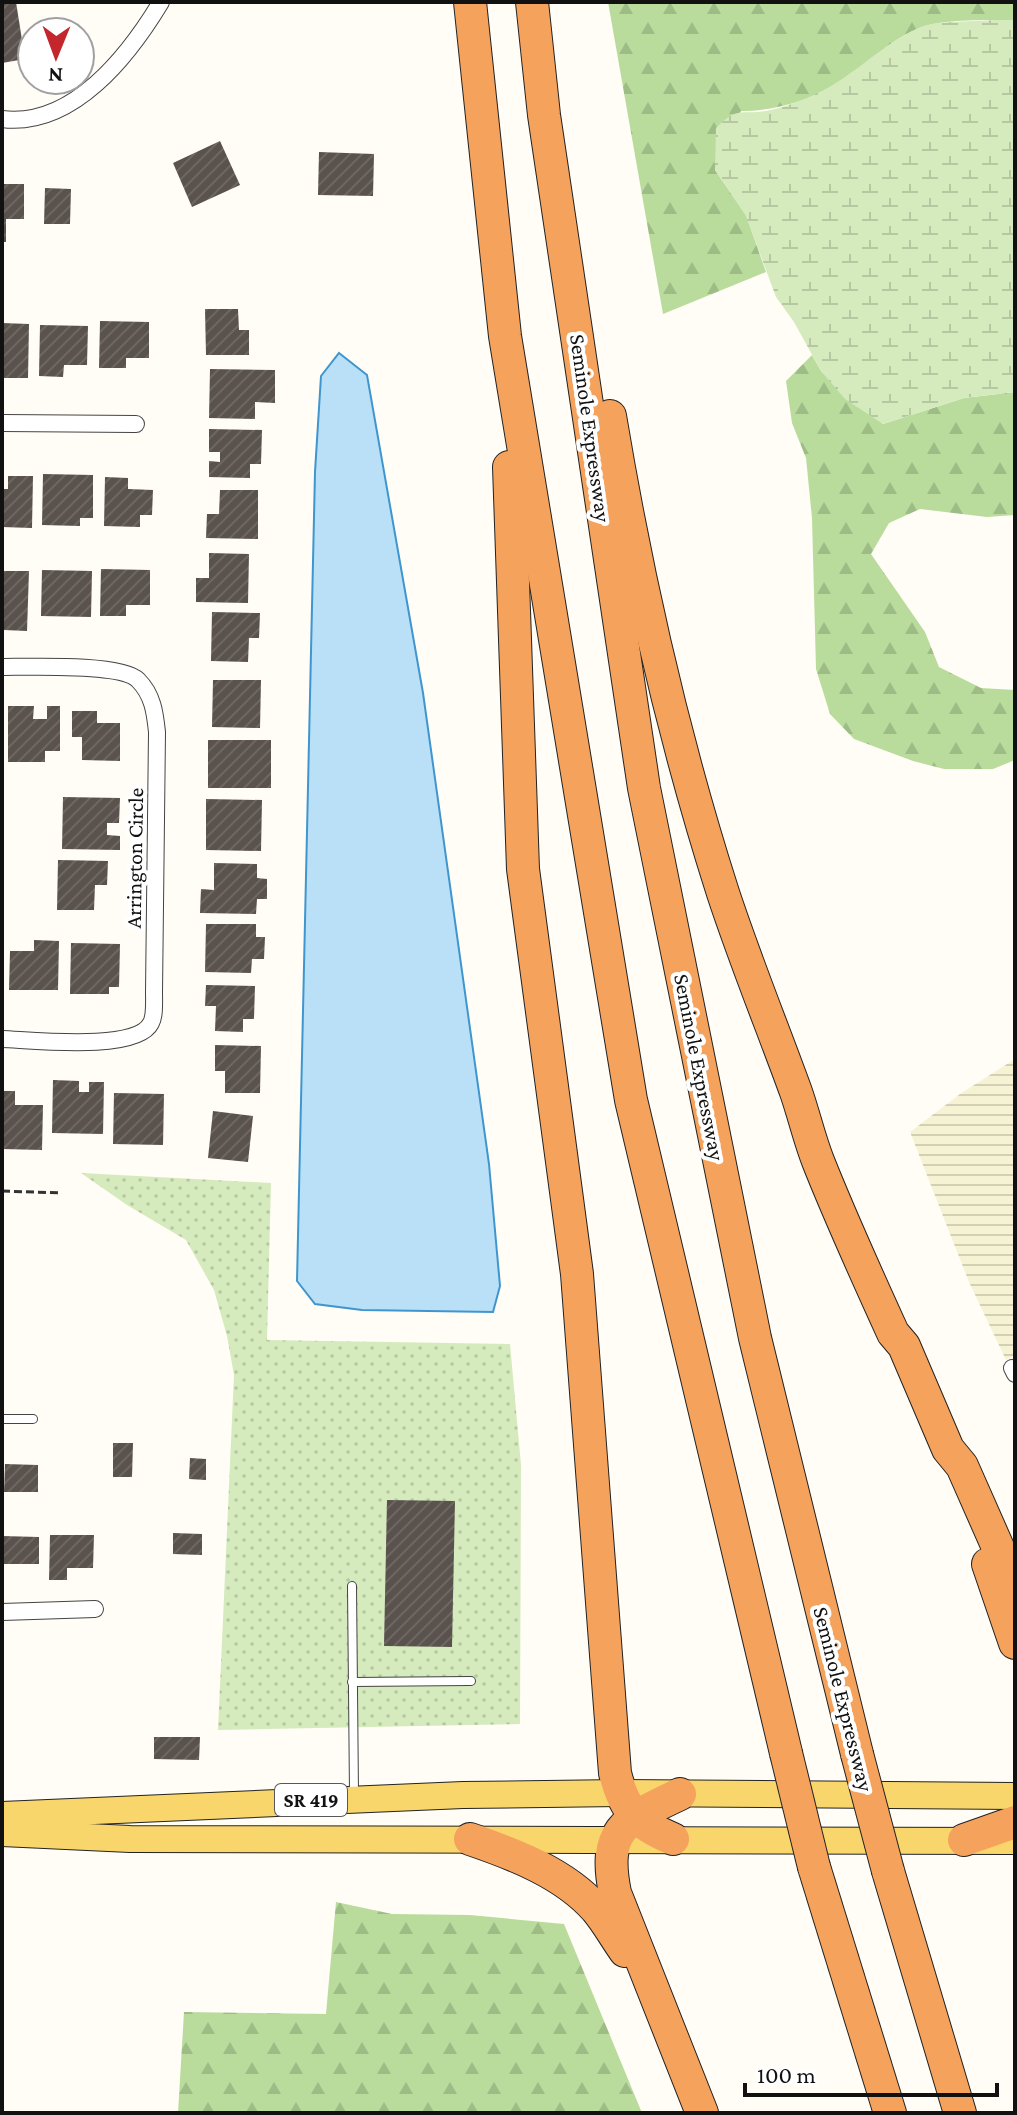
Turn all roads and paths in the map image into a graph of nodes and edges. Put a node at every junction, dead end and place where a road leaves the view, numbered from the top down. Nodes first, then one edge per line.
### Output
1 (161, 2) edge
2 (470, 2) edge
3 (532, 2) edge
4 (548, 2) edge
5 (2, 119) edge
6 (505, 336) junction
7 (2, 423) edge
8 (136, 424) dead end
9 (2, 667) edge
10 (2, 1039) edge
11 (2, 1191) edge
12 (62, 1193) dead end
13 (2, 1419) edge
14 (33, 1419) dead end
15 (948, 1449) junction
16 (352, 1586) dead end
17 (1015, 1586) edge
18 (95, 1609) dead end
19 (2, 1612) edge
20 (1015, 1643) edge
21 (471, 1681) dead end
22 (352, 1682) junction
23 (680, 1794) joint
24 (1015, 1796) edge
25 (354, 1799) junction
26 (2, 1815) edge
27 (623, 1817) junction
28 (1015, 1822) edge
29 (2, 1833) edge
30 (470, 1839) junction
31 (673, 1839) joint
32 (964, 1840) junction
33 (1015, 1841) edge
34 (654, 1993) junction
35 (702, 2113) edge
36 (890, 2113) edge
37 (960, 2113) edge

1 - 5 street
2 - 6 highway
3 - 37 highway, Seminole Expressway, bridge
4 - 15 highway
6 - 27 highway
6 - 36 highway, bridge
7 - 8 street
9 - 10 street, Arrington Circle
11 - 12 path
13 - 14 lane
15 - 17 highway
15 - 20 highway
16 - 22 lane
18 - 19 street
21 - 22 lane
22 - 25 lane
23 - 24 main road
23 - 27 highway
25 - 26 main road, SR 419
25 - 27 main road, SR 419
27 - 30 main road, SR 419
27 - 31 highway
27 - 34 highway
28 - 32 highway
29 - 30 main road, SR 419
30 - 34 highway
31 - 32 main road
32 - 33 main road
34 - 35 highway

